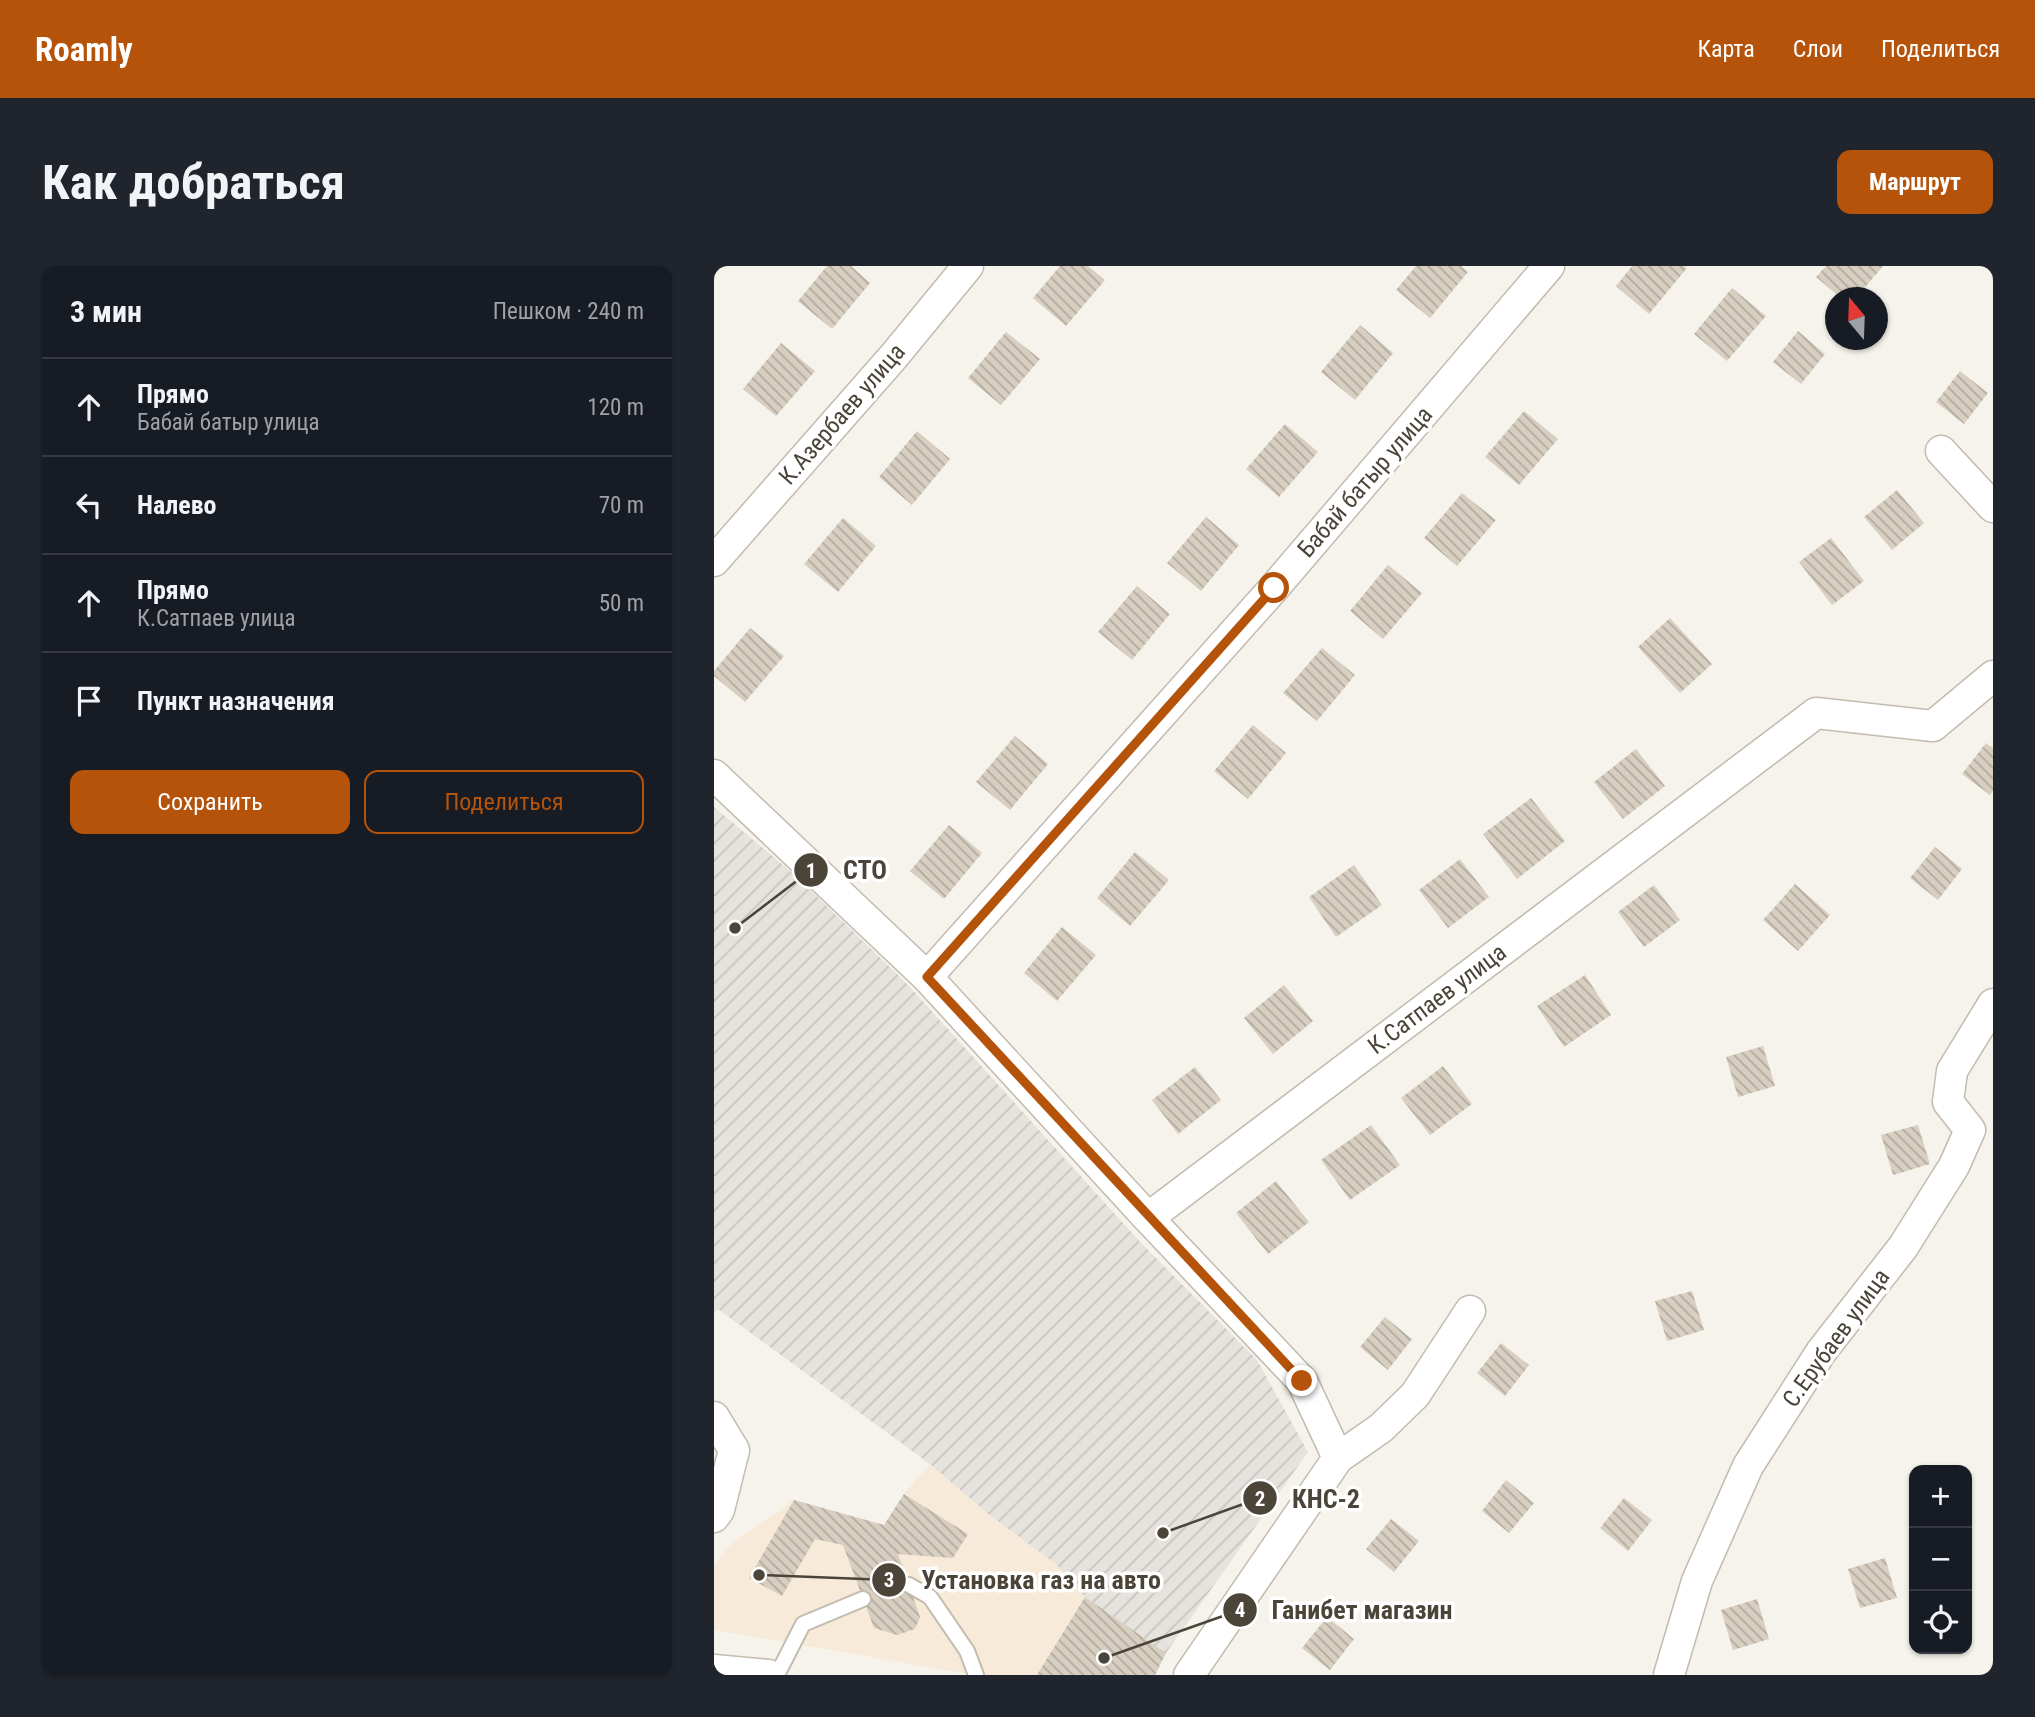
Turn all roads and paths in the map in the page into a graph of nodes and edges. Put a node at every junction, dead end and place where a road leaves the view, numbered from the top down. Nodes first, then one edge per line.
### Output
1 (968, 266) edge
2 (1549, 266) edge
3 (1941, 451) dead end
4 (1993, 507) edge
5 (714, 561) edge
6 (1993, 676) edge
7 (714, 775) edge
8 (927, 977) junction
9 (1989, 1010) edge
10 (1149, 1218) junction
11 (1470, 1311) dead end
12 (714, 1417) edge
13 (1338, 1458) junction
14 (714, 1517) edge
15 (909, 1584) dead end
16 (863, 1599) dead end
17 (714, 1670) edge
18 (768, 1675) edge
19 (777, 1675) edge
20 (976, 1675) edge
21 (1189, 1675) edge
22 (1669, 1675) edge

1 - 5 street, К.Азербаев улица
2 - 8 street, Бабай батыр улица
3 - 4 street
6 - 10 street, К.Сатпаев улица
7 - 8 street
8 - 10 street
9 - 22 street, С.Ерубаев улица
10 - 13 street
11 - 13 street
12 - 14 street
13 - 21 street
15 - 20 lane
16 - 19 lane
17 - 18 street

